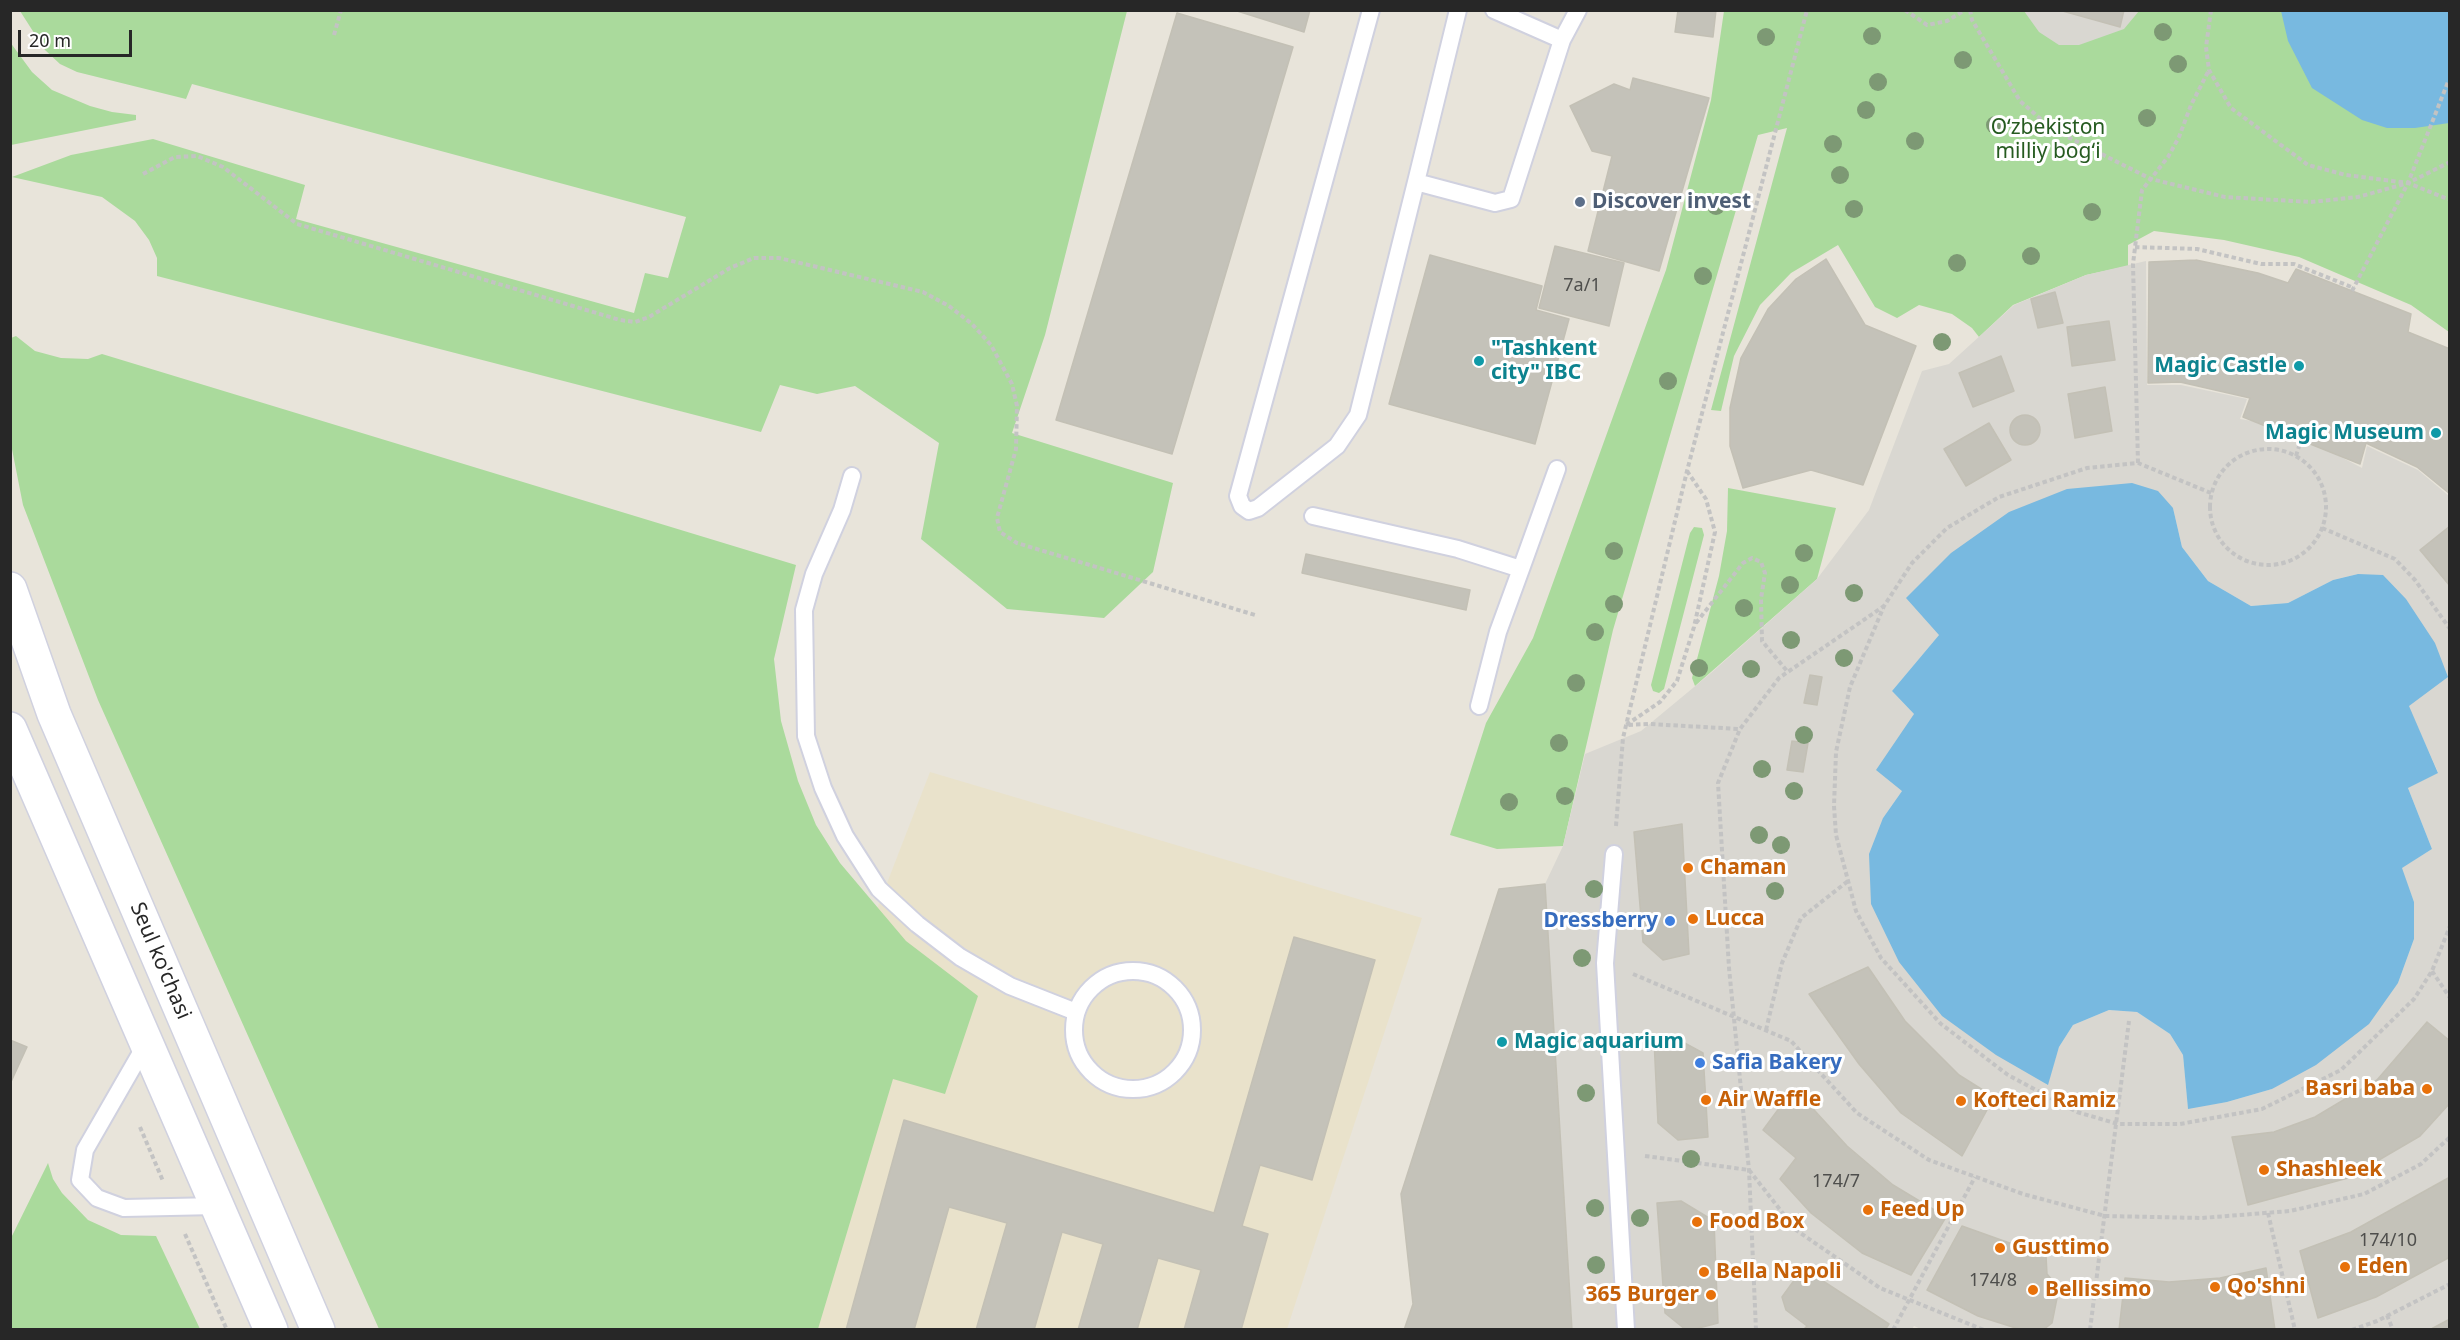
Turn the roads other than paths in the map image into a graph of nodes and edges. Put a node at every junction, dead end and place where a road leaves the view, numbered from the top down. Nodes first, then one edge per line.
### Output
1 (1371, 10) edge
2 (1458, 10) edge
3 (1494, 10) edge
4 (1578, 10) edge
5 (1562, 40) junction
6 (1416, 182) junction
7 (1557, 469) dead end
8 (852, 476) dead end
9 (1313, 516) dead end
10 (1521, 569) junction
11 (10, 588) edge
12 (1479, 706) dead end
13 (10, 729) edge
14 (1614, 854) road end
15 (1076, 1012) junction
16 (146, 1044) junction
17 (217, 1206) junction
18 (271, 1329) edge
19 (318, 1329) edge
20 (1626, 1329) edge

1 - 6 lane
2 - 6 lane
3 - 5 lane
4 - 5 lane
5 - 6 lane
7 - 10 lane
8 - 15 lane
9 - 10 lane
10 - 12 lane
11 - 19 main road, Seul ko'chasi
13 - 16 main road
14 - 20 lane
15 - 15 lane
16 - 17 main road
16 - 17 lane
17 - 18 main road

